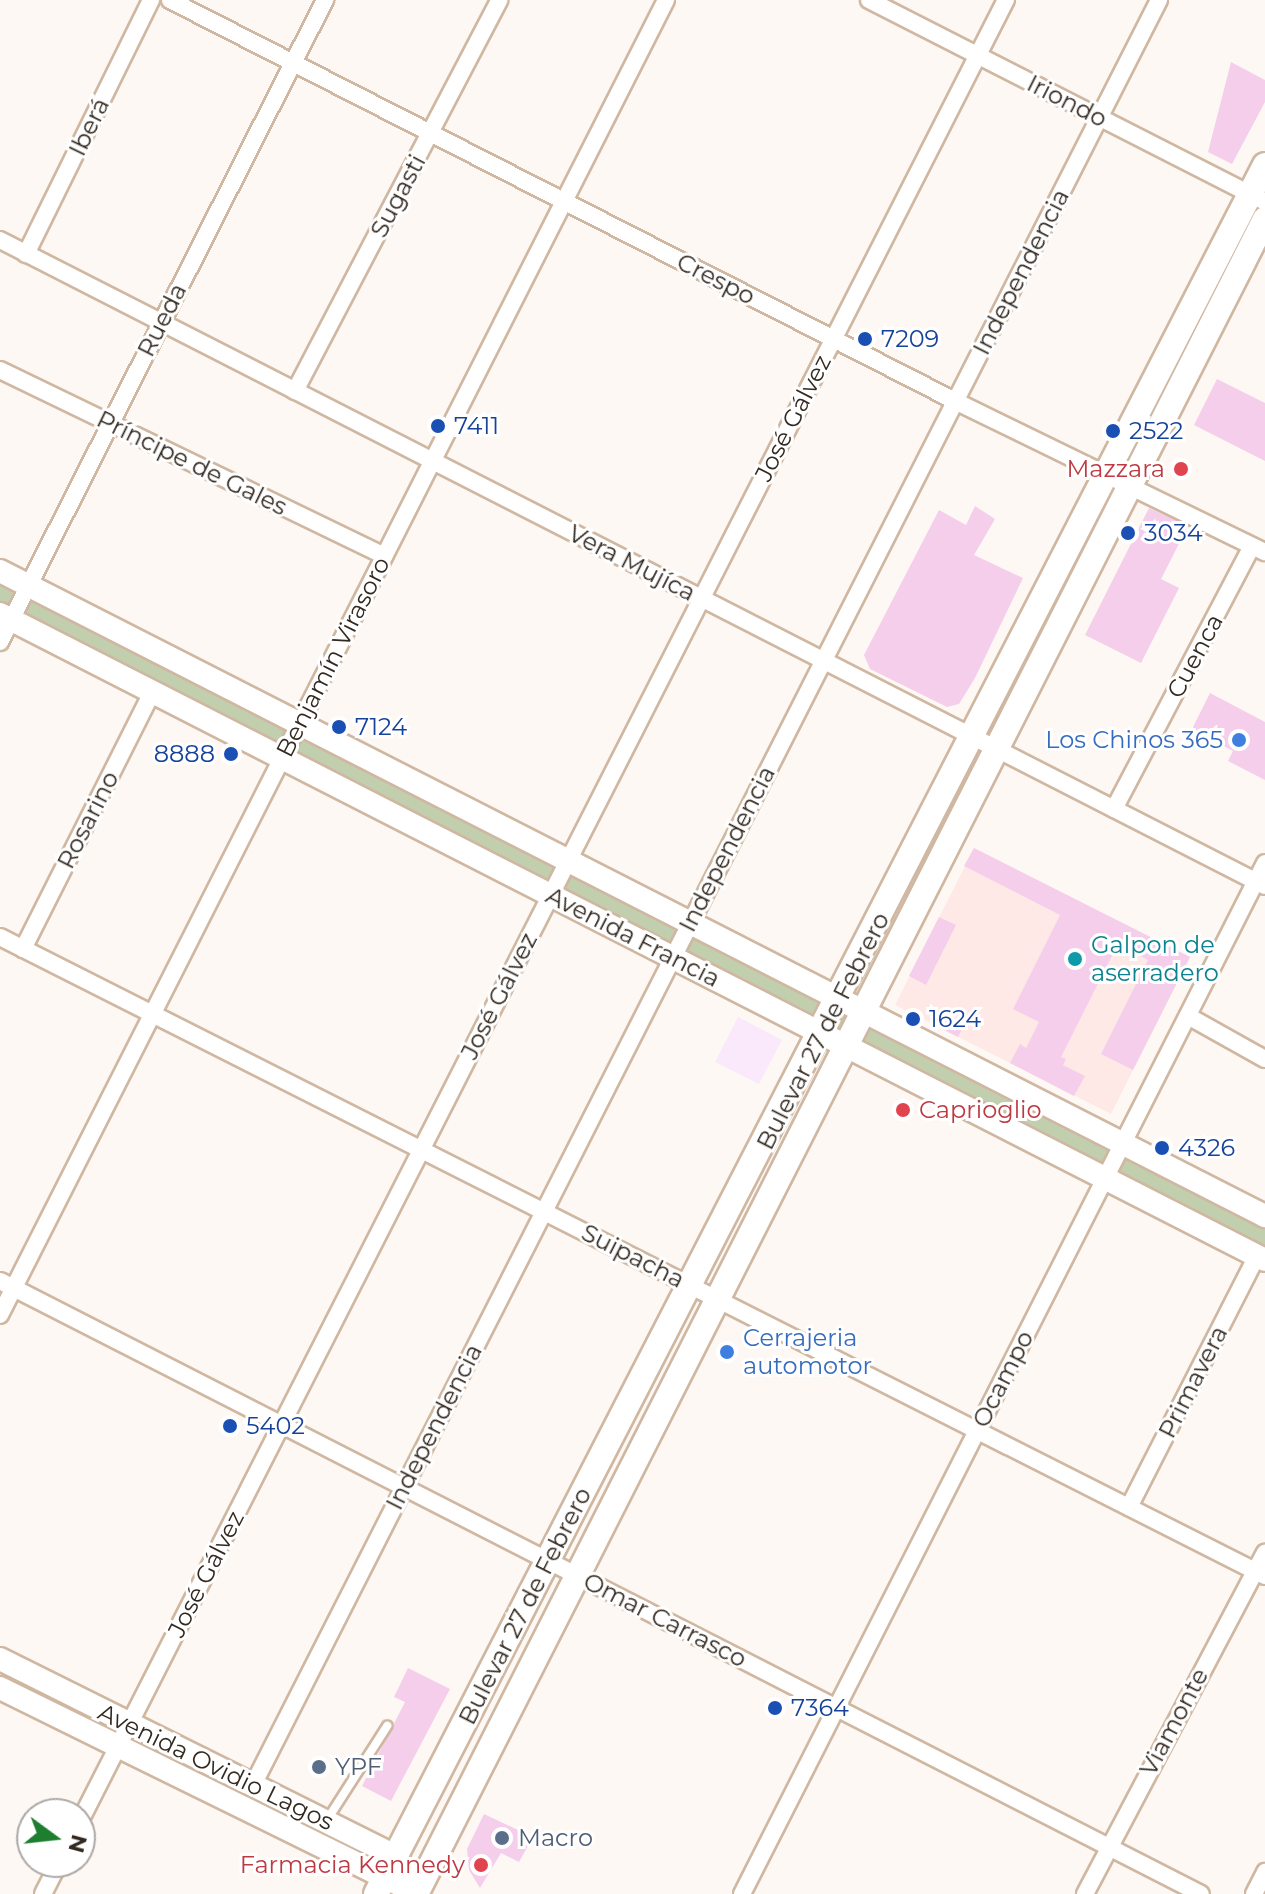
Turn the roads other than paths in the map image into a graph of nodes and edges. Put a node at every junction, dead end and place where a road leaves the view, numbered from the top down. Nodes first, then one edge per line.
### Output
1 (151, 0) edge
2 (170, 0) edge
3 (325, 0) edge
4 (499, 0) edge
5 (666, 0) edge
6 (869, 0) edge
7 (1006, 0) edge
8 (1159, 0) edge
9 (978, 55) junction
10 (294, 63) junction
11 (1099, 117) junction
12 (430, 133) junction
13 (1265, 165) edge
14 (1257, 198) edge
15 (564, 201) junction
16 (1265, 219) edge
17 (0, 240) edge
18 (26, 254) junction
19 (161, 322) junction
20 (833, 339) junction
21 (0, 370) edge
22 (295, 391) junction
23 (955, 401) junction
24 (111, 424) junction
25 (432, 461) junction
26 (1108, 474) junction
27 (1131, 484) junction
28 (1259, 549) edge
29 (384, 556) junction
30 (0, 571) edge
31 (29, 586) junction
32 (702, 598) junction
33 (6, 617) edge
34 (0, 642) edge
35 (823, 661) junction
36 (152, 692) junction
37 (299, 723) junction
38 (973, 737) junction
39 (996, 749) junction
40 (281, 758) junction
41 (1114, 809) junction
42 (568, 861) junction
43 (1265, 863) edge
44 (1260, 884) edge
45 (551, 895) junction
46 (690, 923) junction
47 (0, 937) edge
48 (23, 949) junction
49 (672, 958) junction
50 (840, 999) junction
51 (864, 1011) junction
52 (149, 1012) junction
53 (1188, 1016) junction
54 (822, 1034) junction
55 (847, 1046) junction
56 (1265, 1059) edge
57 (1123, 1143) junction
58 (421, 1150) junction
59 (1105, 1178) junction
60 (544, 1211) junction
61 (1265, 1216) edge
62 (1261, 1258) edge
63 (7, 1284) edge
64 (692, 1286) junction
65 (719, 1300) junction
66 (0, 1315) edge
67 (282, 1425) junction
68 (977, 1430) junction
69 (404, 1487) junction
70 (1129, 1507) junction
71 (1265, 1552) edge
72 (549, 1561) junction
73 (1260, 1574) edge
74 (576, 1575) junction
75 (0, 1659) edge
76 (0, 1688) edge
77 (837, 1705) junction
78 (129, 1724) junction
79 (387, 1726) dead end
80 (118, 1747) junction
81 (253, 1785) junction
82 (92, 1798) edge
83 (327, 1822) junction
84 (1108, 1847) junction
85 (1265, 1872) edge
86 (385, 1876) edge
87 (420, 1893) edge
88 (742, 1894) edge
89 (1085, 1894) edge
90 (1201, 1894) edge
91 (1254, 1894) edge

1 - 18 street, Iberá
2 - 10 street, Crespo
3 - 10 street, Rueda
4 - 12 street, Sugasti
5 - 15 street, Benjamín Virasoro
6 - 9 street, Iriondo
7 - 9 street, José Gálvez
8 - 11 street, Independencia
9 - 11 street, Iriondo
9 - 20 street, José Gálvez
10 - 12 street, Crespo
10 - 19 street, Rueda
11 - 14 street, Iriondo
11 - 23 street, Independencia
12 - 15 street, Crespo
12 - 22 street, Sugasti
13 - 14 main road, Bulevar 27 de Febrero
14 - 26 main road, Bulevar 27 de Febrero
15 - 20 street, Crespo
15 - 25 street, Benjamín Virasoro
16 - 27 main road, Bulevar 27 de Febrero
17 - 18 street, Vera Mujíca
18 - 19 street, Vera Mujíca
19 - 22 street, Vera Mujíca
19 - 24 street, Rueda
20 - 23 street, Crespo
20 - 32 street, José Gálvez
21 - 24 street, Príncipe de Gales
22 - 25 street, Vera Mujíca
23 - 26 street, Crespo
23 - 35 street, Independencia
24 - 29 street, Príncipe de Gales
24 - 31 street, Rueda
25 - 29 street, Benjamín Virasoro
25 - 32 street, Vera Mujíca
26 - 27 street, Crespo
26 - 38 main road, Bulevar 27 de Febrero
27 - 28 street, Crespo
27 - 39 main road, Bulevar 27 de Febrero
28 - 41 street, Cuenca
29 - 37 street, Benjamín Virasoro
30 - 31 main road, Avenida Francia
31 - 33 street, Rueda
31 - 37 main road, Avenida Francia
32 - 35 street, Vera Mujíca
32 - 42 street, José Gálvez
33 - 34 street, Rueda
33 - 36 main road, Avenida Francia
35 - 38 street, Vera Mujíca
35 - 46 street, Independencia
36 - 40 main road, Avenida Francia
36 - 48 street, Rosarino
37 - 40 street, Benjamín Virasoro
37 - 42 main road, Avenida Francia
38 - 39 street, Vera Mujíca
38 - 50 main road, Bulevar 27 de Febrero
39 - 41 street, Vera Mujíca
39 - 51 main road, Bulevar 27 de Febrero
40 - 45 main road, Avenida Francia
40 - 52 street, Benjamín Virasoro
41 - 44 street, Vera Mujíca
42 - 45 street, José Gálvez
42 - 46 main road, Avenida Francia
43 - 44 street, Ocampo
44 - 53 street, Ocampo
45 - 49 main road, Avenida Francia
45 - 58 street, José Gálvez
46 - 49 street, Independencia
46 - 50 main road, Avenida Francia
47 - 48 street, Suipacha
48 - 52 street, Suipacha
49 - 54 main road, Avenida Francia
49 - 60 street, Independencia
50 - 51 main road, Avenida Francia
50 - 54 main road, Bulevar 27 de Febrero
51 - 55 main road, Bulevar 27 de Febrero
51 - 57 main road, Avenida Francia
52 - 58 street, Suipacha
52 - 63 street, Benjamín Virasoro
53 - 56 street
53 - 57 street, Ocampo
54 - 55 main road, Avenida Francia
54 - 64 main road, Bulevar 27 de Febrero
55 - 59 main road, Avenida Francia
55 - 65 main road, Bulevar 27 de Febrero
57 - 59 street, Ocampo
57 - 61 main road, Avenida Francia
58 - 60 street, Suipacha
58 - 67 street, José Gálvez
59 - 62 main road, Avenida Francia
59 - 68 street, Ocampo
60 - 64 street, Suipacha
60 - 69 street, Independencia
62 - 70 street, Primavera
63 - 66 street, Benjamín Virasoro
63 - 67 street, Omar Carrasco
64 - 65 street, Suipacha
64 - 72 main road, Bulevar 27 de Febrero
65 - 68 street, Suipacha
65 - 74 main road, Bulevar 27 de Febrero
67 - 69 street, Omar Carrasco
67 - 78 street, José Gálvez
68 - 70 street, Suipacha
68 - 77 street, Ocampo
69 - 72 street, Omar Carrasco
69 - 81 street, Independencia
70 - 73 street, Suipacha
71 - 73 street, Viamonte
72 - 74 street, Omar Carrasco
72 - 86 main road, Bulevar 27 de Febrero
73 - 84 street, Viamonte
74 - 77 street, Omar Carrasco
74 - 87 main road, Bulevar 27 de Febrero
75 - 78 main road, Avenida Ovidio Lagos
76 - 80 main road, Avenida Ovidio Lagos
77 - 84 street, Omar Carrasco
77 - 88 street, Ocampo
78 - 80 street, José Gálvez
78 - 81 main road, Avenida Ovidio Lagos
79 - 83 lane
80 - 82 street, José Gálvez
80 - 86 main road, Avenida Ovidio Lagos
81 - 83 main road, Avenida Ovidio Lagos
83 - 86 main road, Avenida Ovidio Lagos
84 - 89 street, Viamonte
84 - 90 street, Omar Carrasco
85 - 91 street
86 - 87 main road, Avenida Ovidio Lagos

